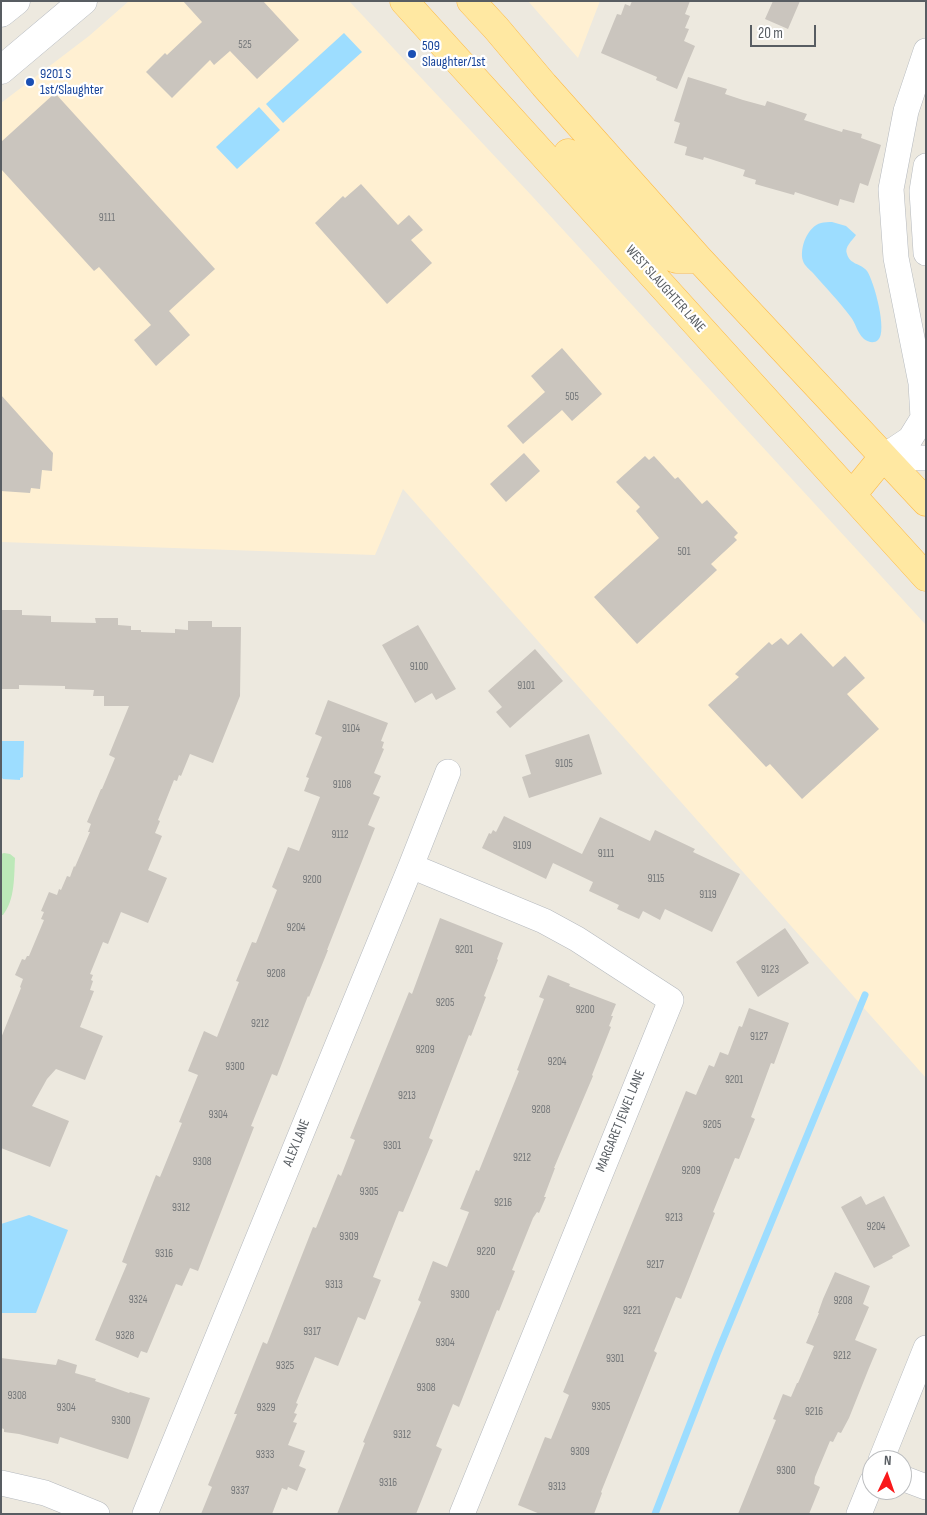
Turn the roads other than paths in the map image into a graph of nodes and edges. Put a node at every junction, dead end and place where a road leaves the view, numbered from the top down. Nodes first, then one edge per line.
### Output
1 (16, 1) edge
2 (84, 1) edge
3 (404, 1) edge
4 (471, 1) edge
5 (1, 13) edge
6 (926, 52) edge
7 (1, 70) edge
8 (510, 118) junction
9 (926, 166) edge
10 (926, 253) edge
11 (699, 259) junction
12 (883, 457) junction
13 (926, 458) edge
14 (852, 495) junction
15 (926, 502) edge
16 (926, 577) edge
17 (448, 772) dead end
18 (411, 866) junction
19 (926, 1348) edge
20 (885, 1450) edge
21 (912, 1482) edge
22 (1, 1483) edge
23 (926, 1487) edge
24 (865, 1500) edge
25 (98, 1514) edge
26 (145, 1514) edge
27 (462, 1514) edge
28 (859, 1514) edge

1 - 5 main road
2 - 7 main road
3 - 8 main road, WEST SLAUGHTER LANE
4 - 11 main road
6 - 12 street
8 - 11 main road
8 - 14 main road, WEST SLAUGHTER LANE
9 - 10 street
11 - 12 main road
12 - 13 street
12 - 14 main road
12 - 15 main road
14 - 16 main road, WEST SLAUGHTER LANE
17 - 18 street, ALEX LANE
18 - 26 street, ALEX LANE
18 - 27 street, MARGARET JEWEL LANE
19 - 20 street
21 - 23 street
22 - 25 street
24 - 28 street

